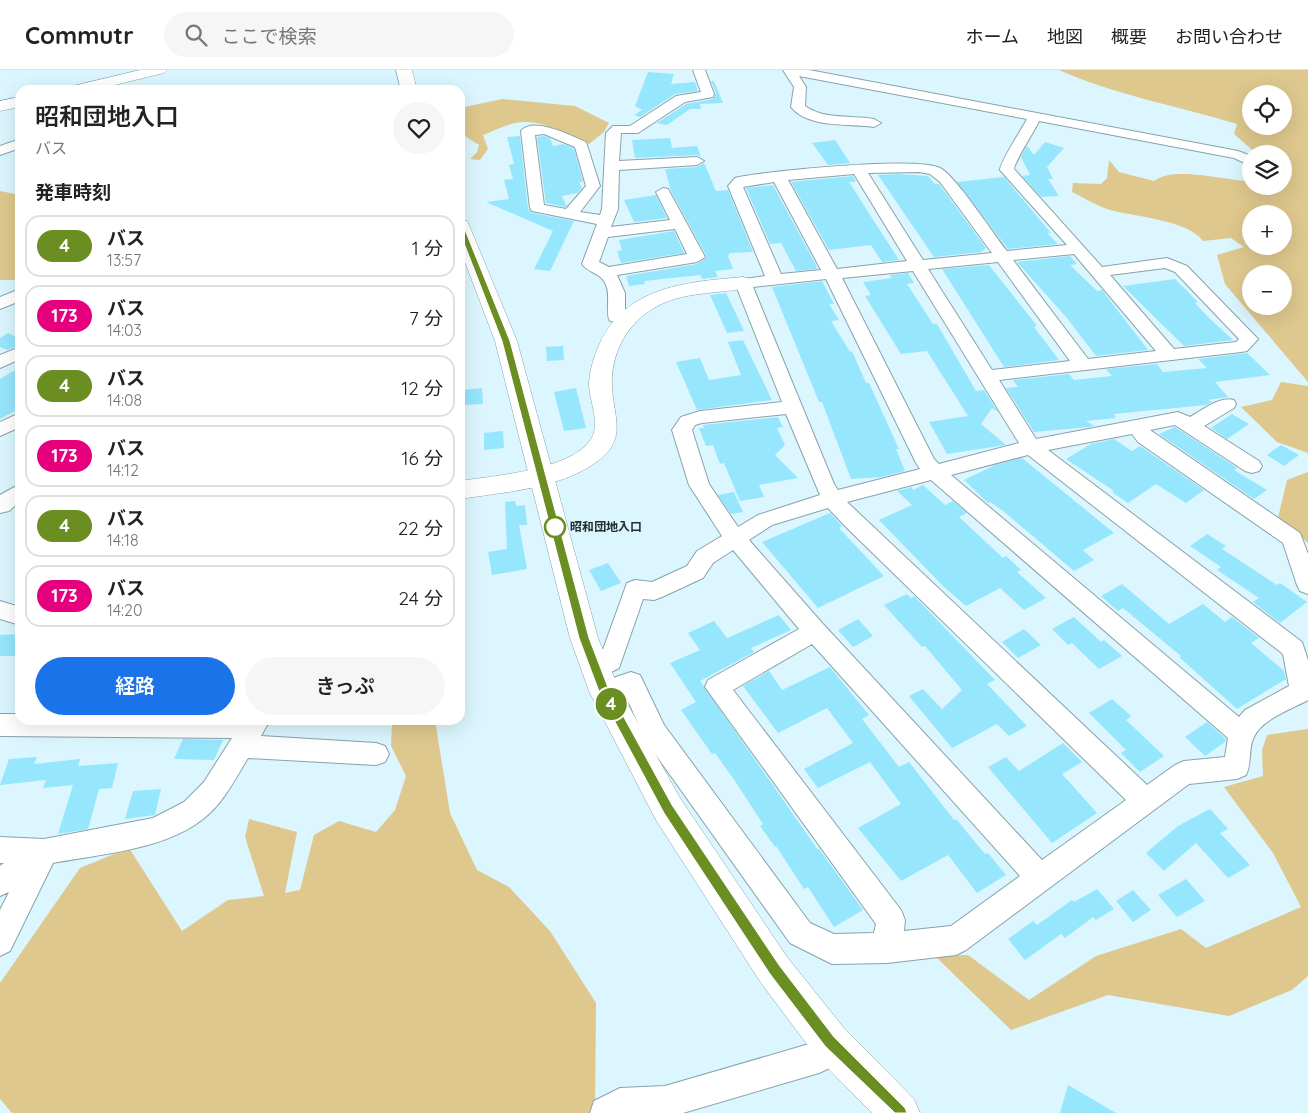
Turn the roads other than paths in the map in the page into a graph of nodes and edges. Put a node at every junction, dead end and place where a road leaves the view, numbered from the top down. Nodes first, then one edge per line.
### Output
1 (159, 70) edge
2 (404, 70) edge
3 (699, 70) edge
4 (788, 70) edge
5 (793, 71) edge
6 (106, 85) edge
7 (408, 85) edge
8 (15, 103) edge
9 (0, 106) edge
10 (1035, 116) junction
11 (874, 123) dead end
12 (15, 145) edge
13 (0, 151) edge
14 (1242, 157) edge
15 (697, 161) dead end
16 (612, 166) junction
17 (858, 169) junction
18 (779, 178) junction
19 (662, 192) dead end
20 (570, 214) junction
21 (679, 224) junction
22 (603, 227) junction
23 (465, 238) edge
24 (1077, 249) junction
25 (1003, 257) junction
26 (918, 266) junction
27 (607, 272) junction
28 (1098, 272) junction
29 (831, 273) junction
30 (775, 279) junction
31 (743, 283) junction
32 (15, 298) edge
33 (0, 304) edge
34 (624, 319) junction
35 (15, 354) edge
36 (1168, 354) junction
37 (0, 362) edge
38 (1082, 364) junction
39 (987, 376) junction
40 (1227, 404) dead end
41 (793, 407) junction
42 (15, 422) edge
43 (1192, 425) junction
44 (1137, 427) junction
45 (0, 430) edge
46 (1031, 447) junction
47 (1252, 466) dead end
48 (934, 472) junction
49 (542, 474) junction
50 (465, 489) edge
51 (15, 494) edge
52 (832, 499) junction
53 (7, 507) edge
54 (735, 538) junction
55 (1308, 585) edge
56 (0, 610) edge
57 (15, 614) edge
58 (815, 631) junction
59 (1301, 643) edge
60 (600, 681) junction
61 (0, 725) edge
62 (250, 731) edge
63 (1241, 734) junction
64 (376, 754) dead end
65 (1145, 801) junction
66 (0, 850) edge
67 (44, 852) junction
68 (1039, 877) junction
69 (0, 882) edge
70 (0, 941) edge
71 (887, 948) junction
72 (829, 1041) junction
73 (606, 1113) edge
74 (900, 1113) edge

1 - 6 main road
2 - 7 main road
3 - 16 street
4 - 5 street
5 - 10 street
5 - 11 street
8 - 9 main road
10 - 14 street
10 - 24 street
12 - 13 street
15 - 16 street
16 - 22 street
17 - 18 street
17 - 25 street
17 - 26 street
18 - 29 street
18 - 30 street
19 - 21 street
20 - 20 street
20 - 22 street
21 - 22 street
21 - 27 street
22 - 27 street
23 - 49 main road
24 - 25 street
24 - 28 street
25 - 26 street
25 - 38 street
26 - 29 street
26 - 39 street
27 - 34 street
28 - 36 street
28 - 36 street
29 - 30 street
29 - 48 street
30 - 31 street
31 - 34 main road
31 - 41 street
32 - 33 street
34 - 49 main road
35 - 37 street
36 - 38 street
38 - 39 street
39 - 46 street
40 - 43 street
41 - 52 street
41 - 54 street
42 - 45 street
43 - 44 street
43 - 47 street
44 - 46 street
44 - 55 street
46 - 48 street
46 - 59 street
48 - 52 street
48 - 63 street
49 - 50 main road
49 - 60 main road
51 - 53 street
52 - 54 street
52 - 65 street
54 - 58 street
54 - 60 street
56 - 57 street
58 - 68 street
58 - 71 street
59 - 63 street
60 - 71 street
60 - 72 main road
61 - 62 street
62 - 64 street
62 - 67 street
63 - 65 street
65 - 68 street
66 - 67 street
67 - 69 street
67 - 70 street
68 - 71 street
72 - 73 street
72 - 74 main road

